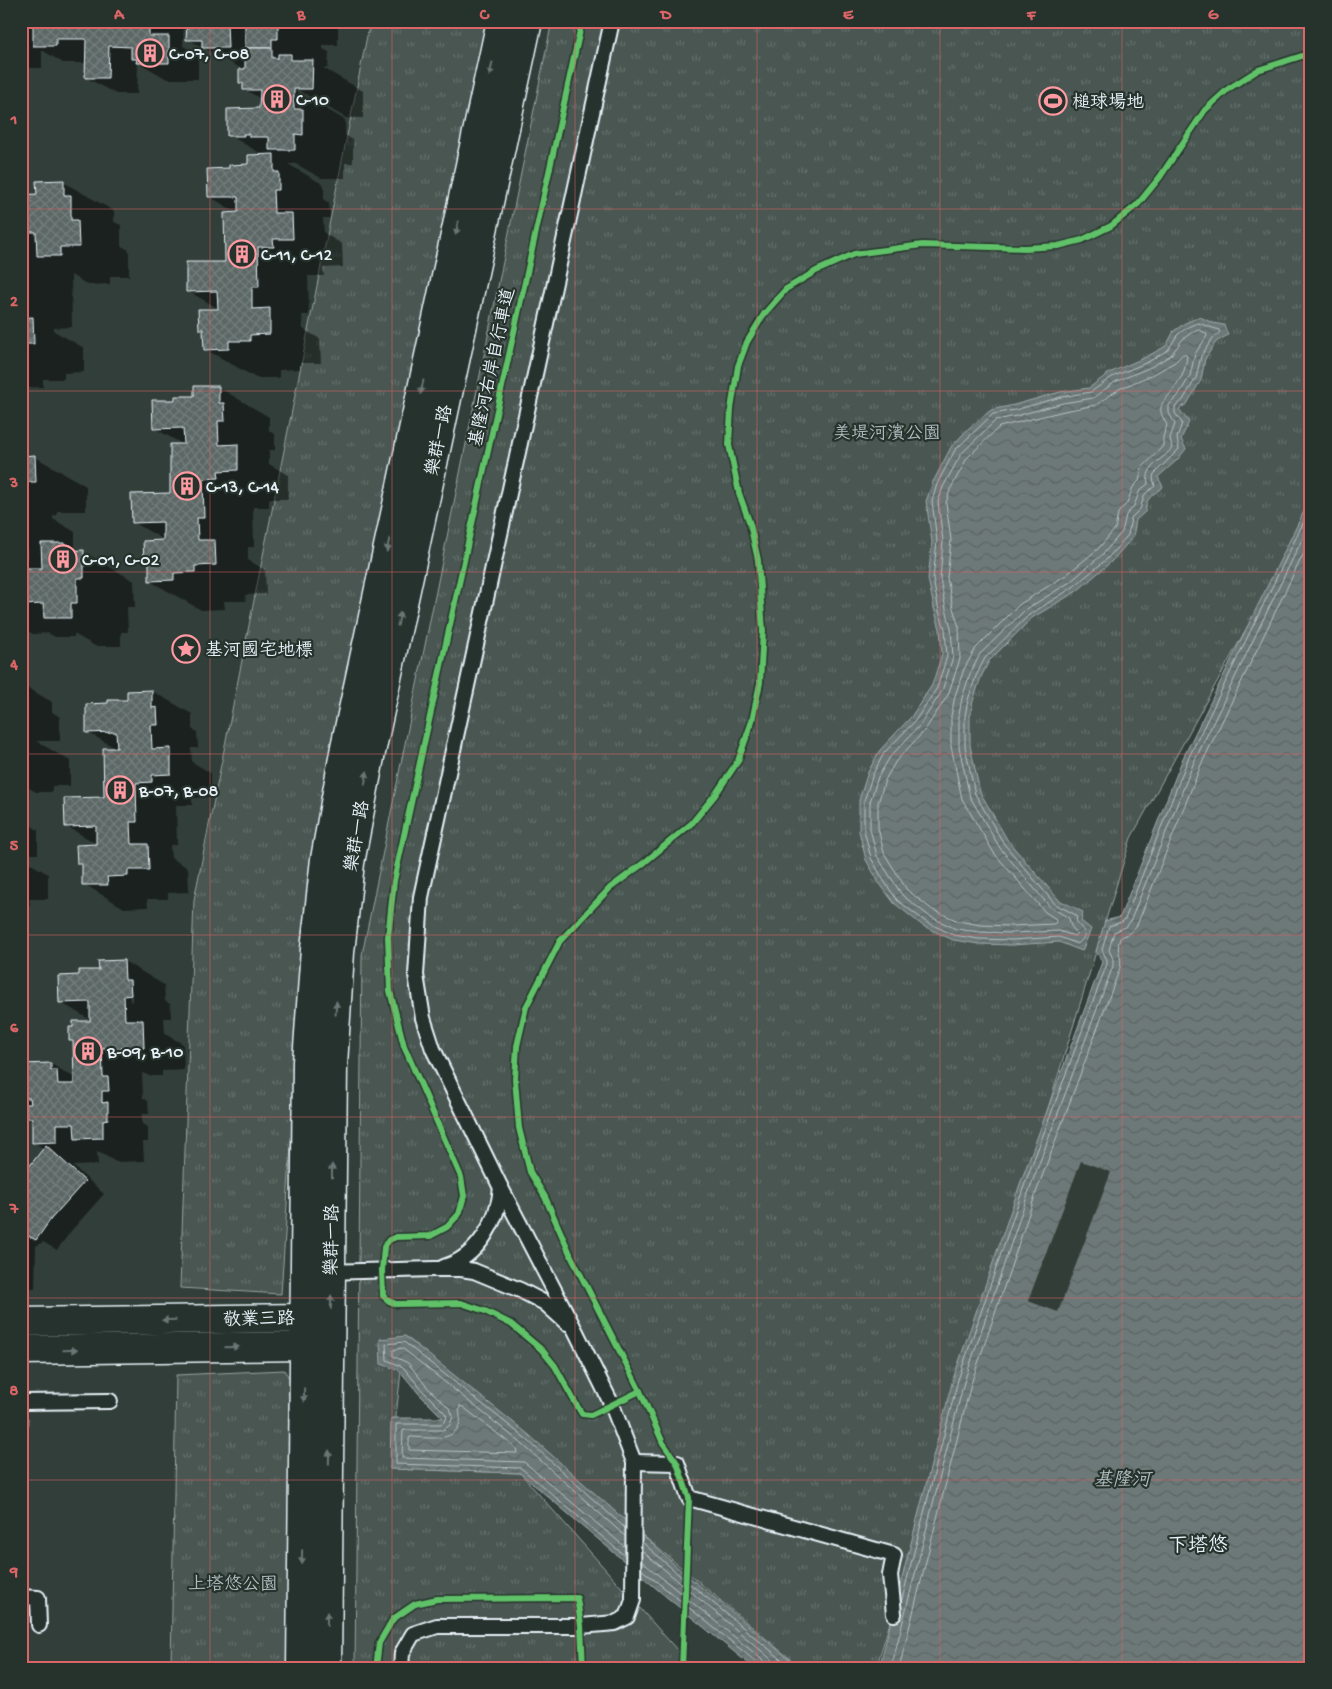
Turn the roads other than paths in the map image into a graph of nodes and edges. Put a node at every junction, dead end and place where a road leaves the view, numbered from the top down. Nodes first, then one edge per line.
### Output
1 (501, 21) edge
2 (528, 21) edge
3 (612, 21) edge
4 (502, 1188) junction
5 (434, 1269) junction
6 (318, 1272) junction
7 (305, 1318) junction
8 (21, 1322) edge
9 (330, 1332) junction
10 (576, 1332) junction
11 (305, 1346) junction
12 (21, 1350) edge
13 (110, 1401) dead end
14 (21, 1402) edge
15 (634, 1462) junction
16 (21, 1598) edge
17 (894, 1614) dead end
18 (38, 1625) dead end
19 (301, 1668) edge
20 (327, 1668) edge
21 (401, 1668) edge

1 -> 6 main road, 樂群一路
6 -> 2 main road, 樂群一路
3 - 4 lane
4 - 5 lane
4 - 10 lane
5 - 6 lane
5 - 10 lane
6 - 7 main road, 樂群一路
9 -> 6 main road, 樂群一路
7 -> 8 main road, 敬業三路
7 - 9 main road, 敬業三路
7 - 11 main road, 樂群一路
9 - 11 main road, 敬業三路
20 -> 9 main road, 樂群一路
10 - 15 lane
12 -> 11 main road, 敬業三路
11 -> 19 main road, 樂群一路
13 - 14 lane
15 - 17 lane
15 - 21 lane
16 - 18 lane

